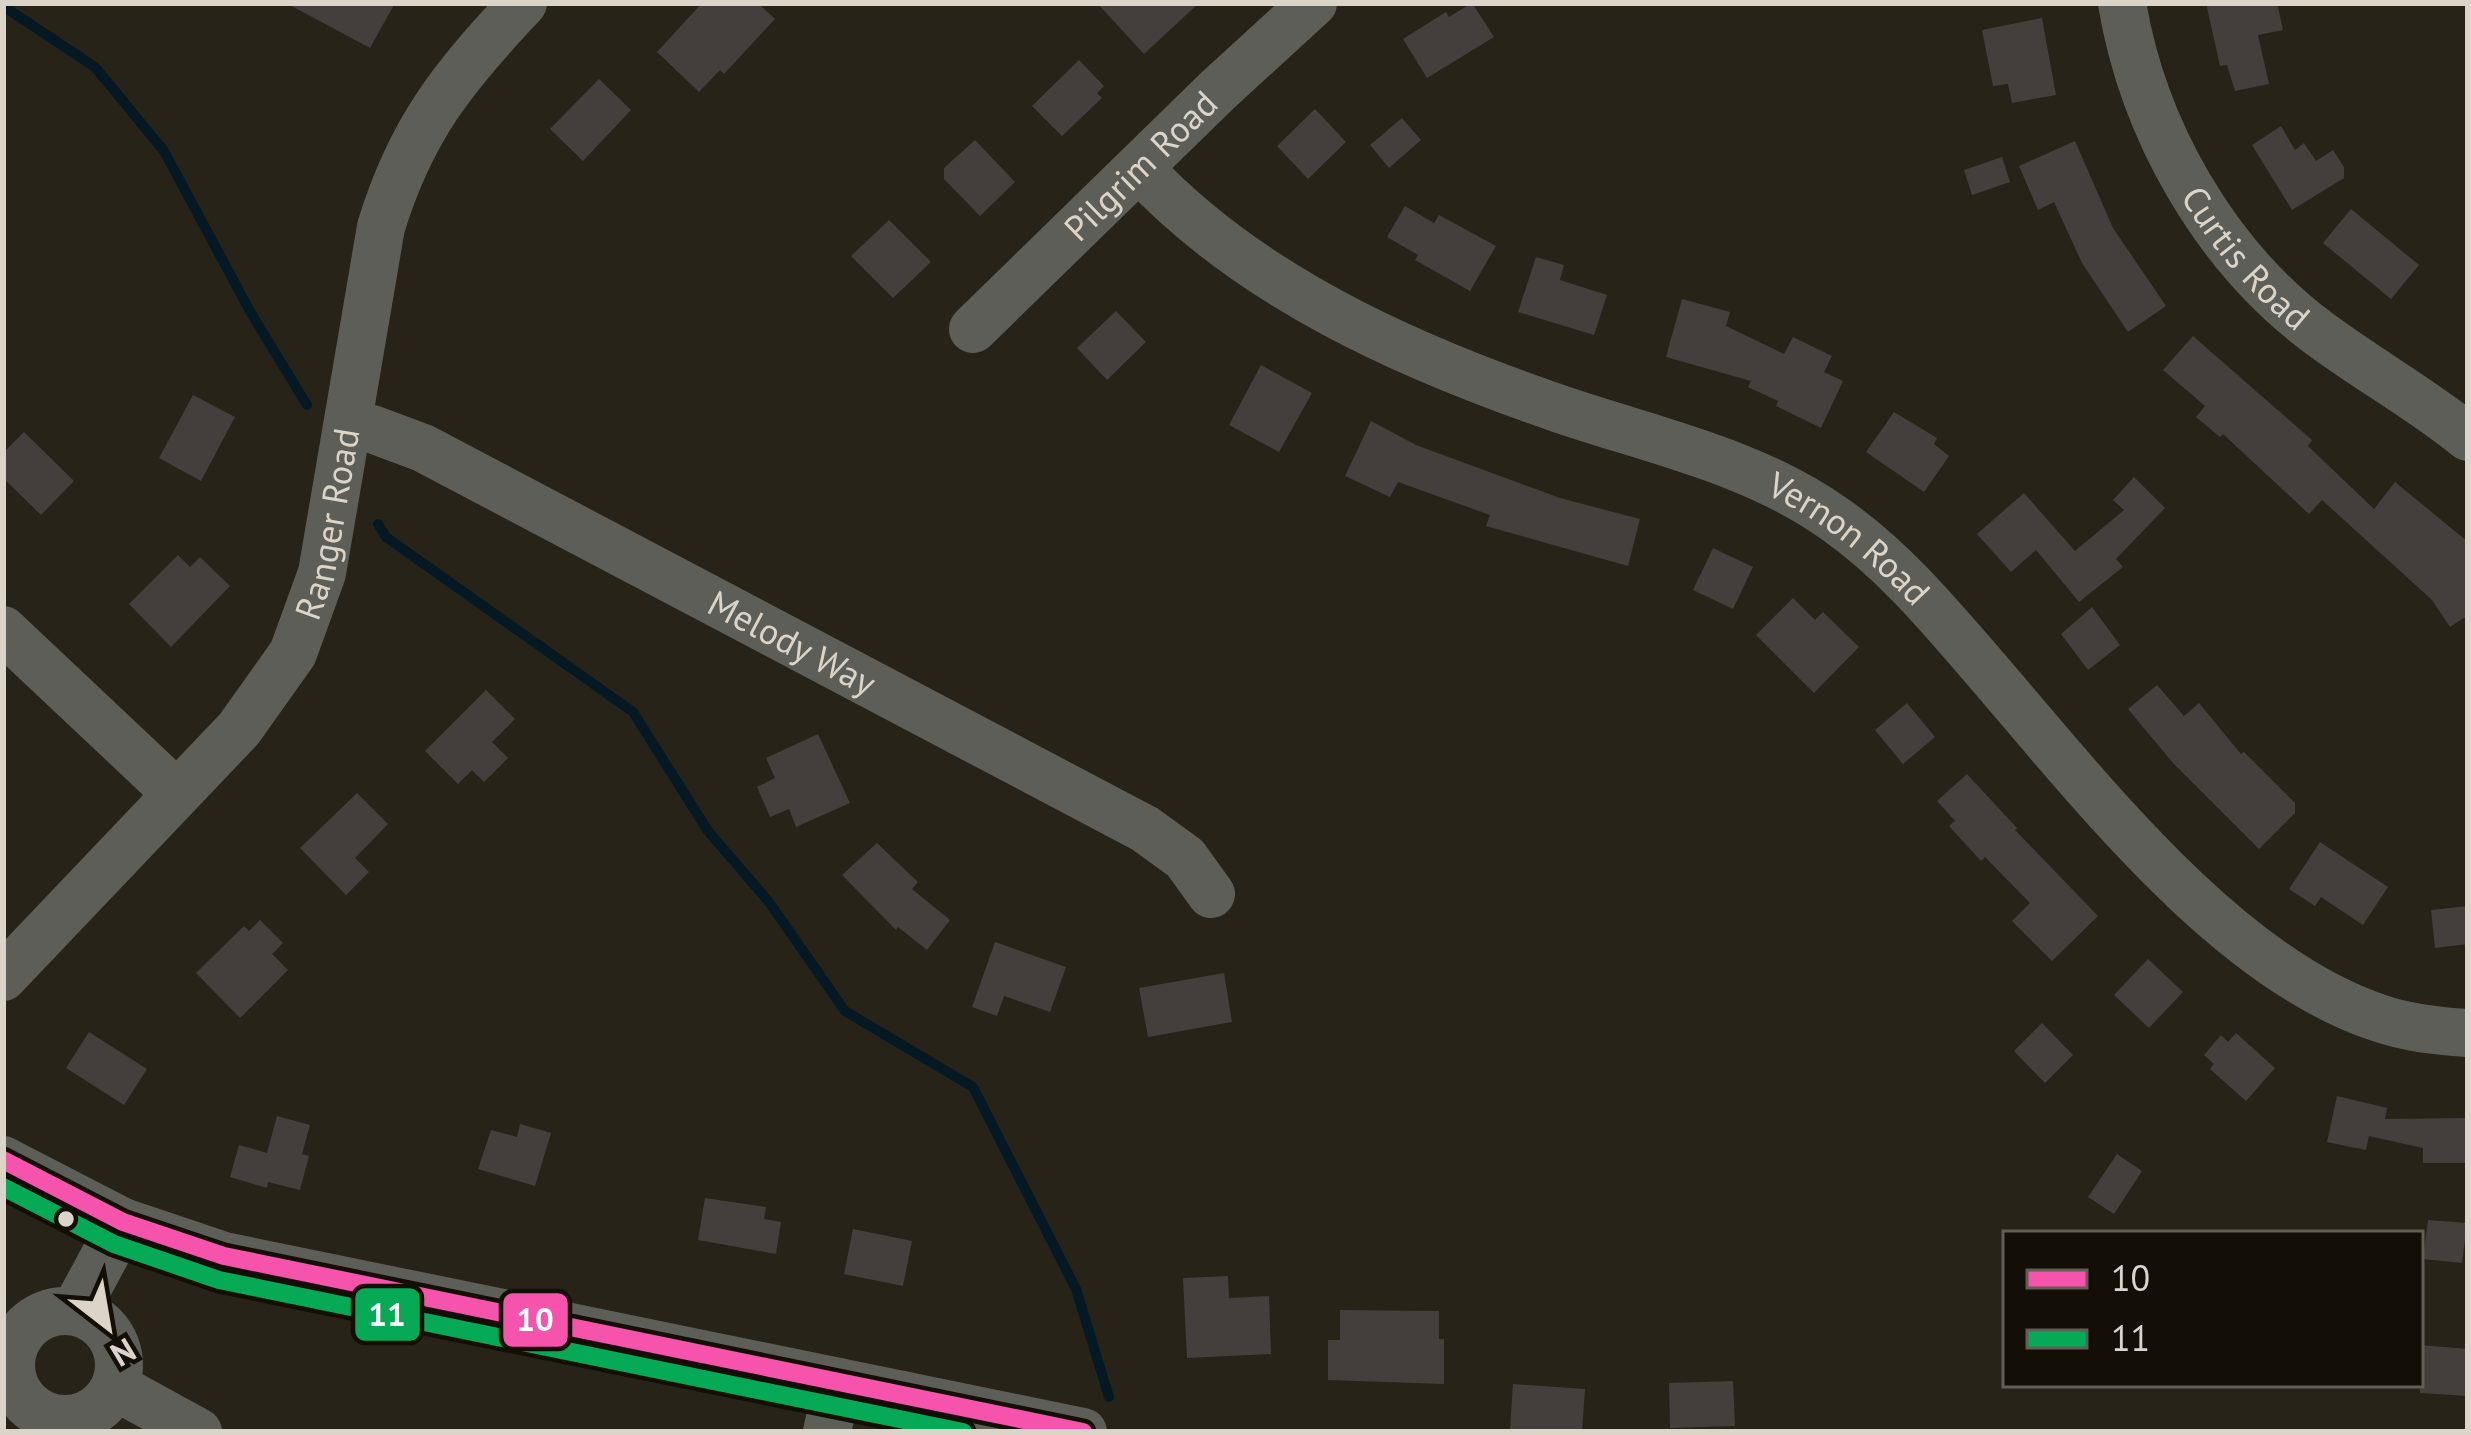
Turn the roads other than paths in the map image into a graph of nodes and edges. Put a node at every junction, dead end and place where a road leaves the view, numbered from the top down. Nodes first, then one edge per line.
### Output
1 (523, 3) edge
2 (1313, 3) edge
3 (2122, 3) edge
4 (1139, 168) junction
5 (973, 329) dead end
6 (349, 426) junction
7 (2468, 437) edge
8 (3, 630) edge
9 (176, 793) junction
10 (1211, 894) dead end
11 (3, 977) edge
12 (2468, 1033) edge
13 (3, 1160) edge
14 (123, 1222) junction
15 (75, 1311) junction
16 (8, 1347) edge
17 (838, 1382) junction
18 (116, 1387) junction
19 (198, 1432) edge
20 (827, 1432) edge
21 (1083, 1432) edge

1 - 6 street, Ranger Road
2 - 4 street, Pilgrim Road
3 - 7 street, Curtis Road
4 - 5 street, Pilgrim Road
4 - 12 street, Vernon Road
6 - 9 street, Ranger Road
6 - 10 street, Melody Way
8 - 9 street
9 - 11 street, Ranger Road
13 - 14 street
14 - 15 street
14 - 17 street
15 - 16 street
15 - 18 street
16 - 18 street
17 - 20 street
17 - 21 street
18 - 19 street

